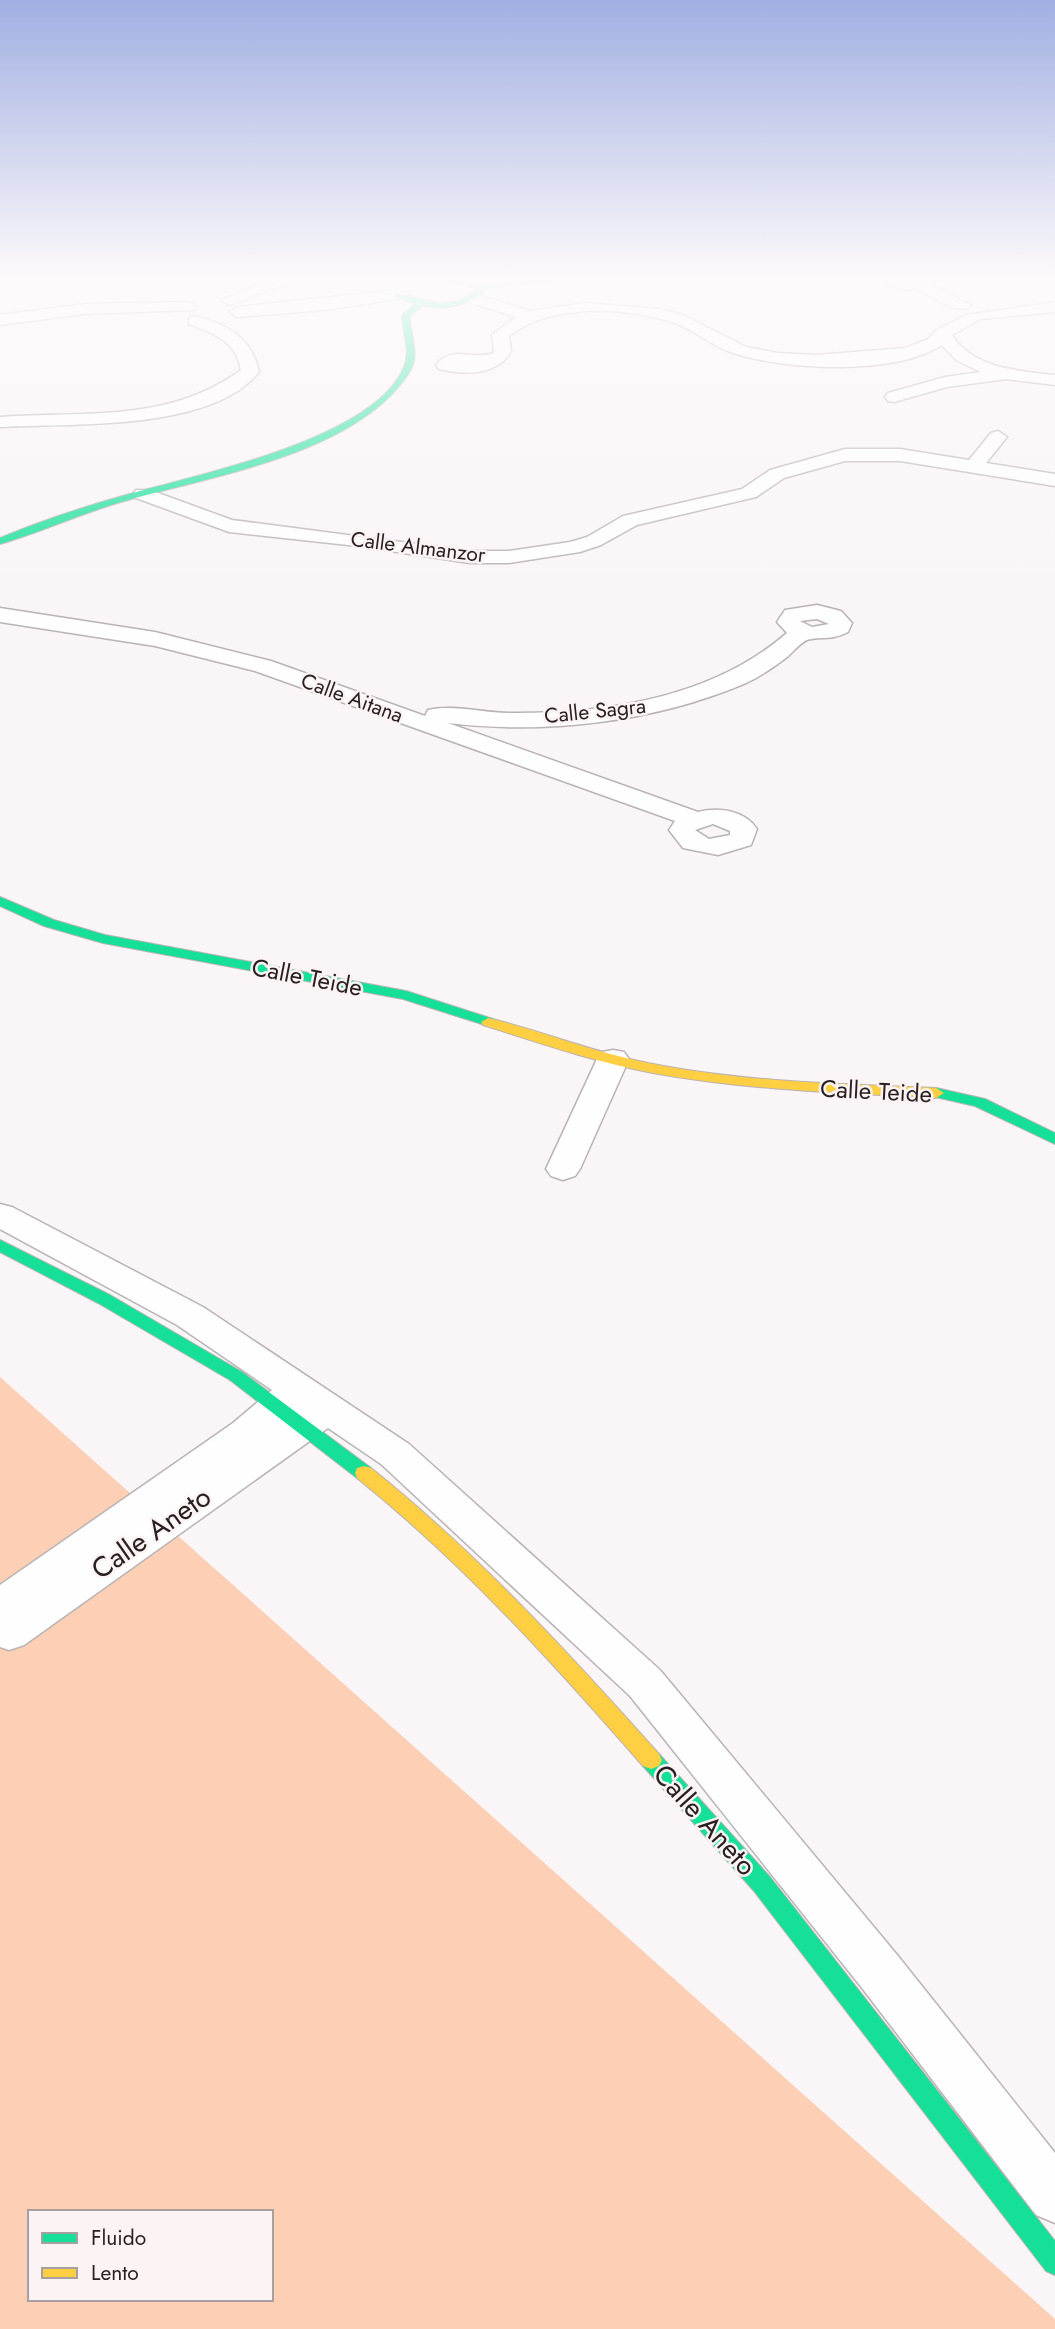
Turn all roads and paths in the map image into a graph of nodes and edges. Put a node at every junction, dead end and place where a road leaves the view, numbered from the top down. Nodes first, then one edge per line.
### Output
1 (229, 388) edge
2 (375, 388) edge
3 (392, 388) edge
4 (926, 388) edge
5 (894, 397) dead end
6 (0, 422) edge
7 (998, 437) dead end
8 (974, 466) junction
9 (1055, 480) edge
10 (143, 494) junction
11 (0, 530) edge
12 (0, 541) edge
13 (0, 615) edge
14 (0, 621) edge
15 (807, 633) dead end
16 (369, 704) junction
17 (421, 725) junction
18 (469, 731) junction
19 (689, 822) dead end
20 (0, 901) edge
21 (613, 1059) junction
22 (1053, 1139) edge
23 (563, 1169) dead end
24 (0, 1215) edge
25 (0, 1245) edge
26 (301, 1408) junction
27 (0, 1607) edge
28 (0, 1625) edge
29 (1055, 2196) edge
30 (1055, 2262) edge

1 - 6 street
2 - 11 street
3 - 10 street
4 - 5 street
7 - 8 street
8 - 9 street, Calle Almanzor
8 - 10 street, Calle Almanzor
10 - 12 street
13 - 16 street, Calle Aitana
14 - 17 street, Calle Aitana
15 - 18 street, Calle Sagra
16 - 17 street, Calle Aitana
16 - 18 street, Calle Sagra
17 - 18 street, Calle Aitana
18 - 19 street, Calle Aitana
20 - 21 street, Calle Teide
21 - 22 street, Calle Teide
21 - 23 street
24 - 26 street, Calle Aneto
25 - 26 street, Calle Aneto
26 - 27 street, Calle Aneto
26 - 28 street, Calle Aneto
26 - 29 street, Calle Aneto
26 - 30 street, Calle Aneto

